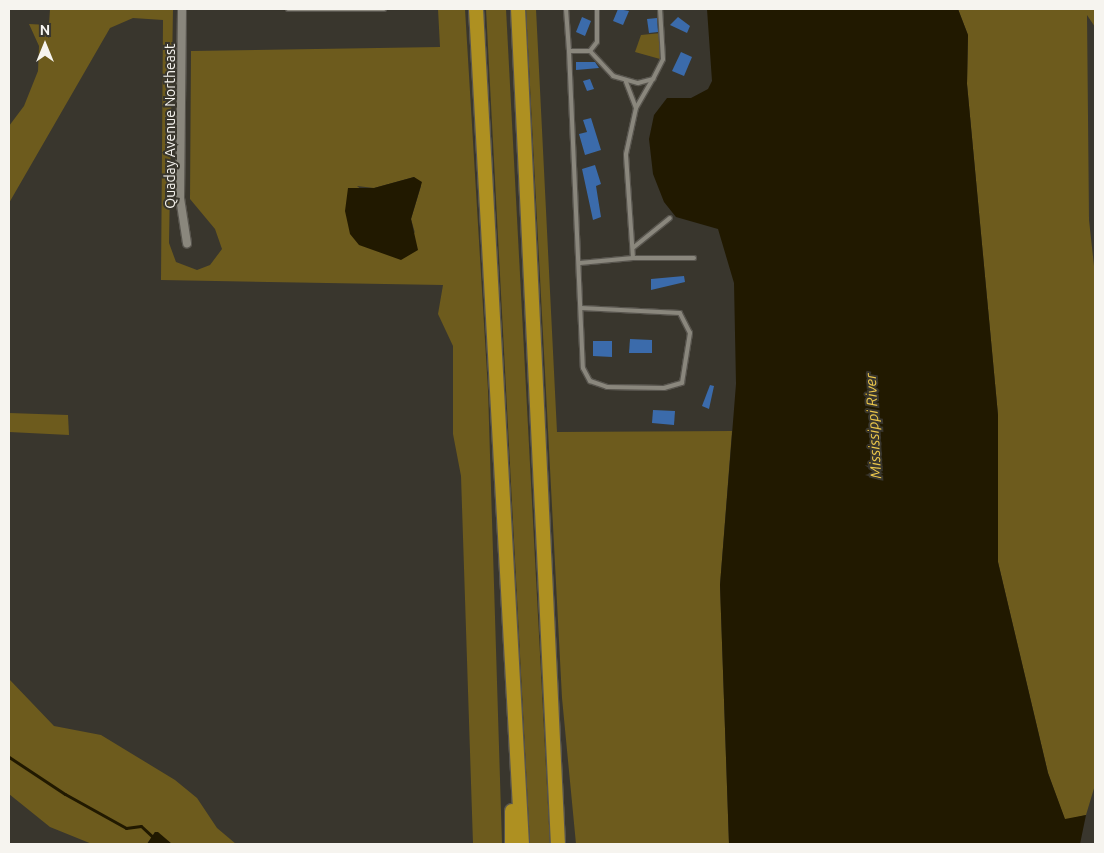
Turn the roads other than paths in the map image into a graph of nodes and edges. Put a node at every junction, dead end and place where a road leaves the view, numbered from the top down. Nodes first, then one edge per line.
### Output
1 (182, 9) edge
2 (288, 9) edge
3 (384, 9) edge
4 (476, 9) edge
5 (518, 9) edge
6 (566, 9) edge
7 (597, 9) edge
8 (660, 9) edge
9 (569, 51) junction
10 (590, 51) junction
11 (653, 79) junction
12 (626, 82) junction
13 (636, 108) junction
14 (670, 218) dead end
15 (187, 243) dead end
16 (634, 247) junction
17 (633, 258) junction
18 (694, 258) dead end
19 (580, 262) junction
20 (581, 308) junction
21 (553, 725) junction
22 (516, 726) junction
23 (512, 844) edge
24 (522, 844) edge
25 (558, 844) edge
26 (567, 844) edge

1 - 15 street, Quaday Avenue Northeast
2 - 3 lane
4 - 22 highway
5 - 21 highway
6 - 9 lane
7 - 10 lane
8 - 11 lane
9 - 10 lane
9 - 19 lane
10 - 12 lane
11 - 12 lane
11 - 13 lane
12 - 13 lane
13 - 16 lane
14 - 16 lane
16 - 17 lane
17 - 18 lane
17 - 19 lane
19 - 20 lane
20 - 20 lane
21 - 25 highway
21 - 26 highway
22 - 23 highway
22 - 24 highway

